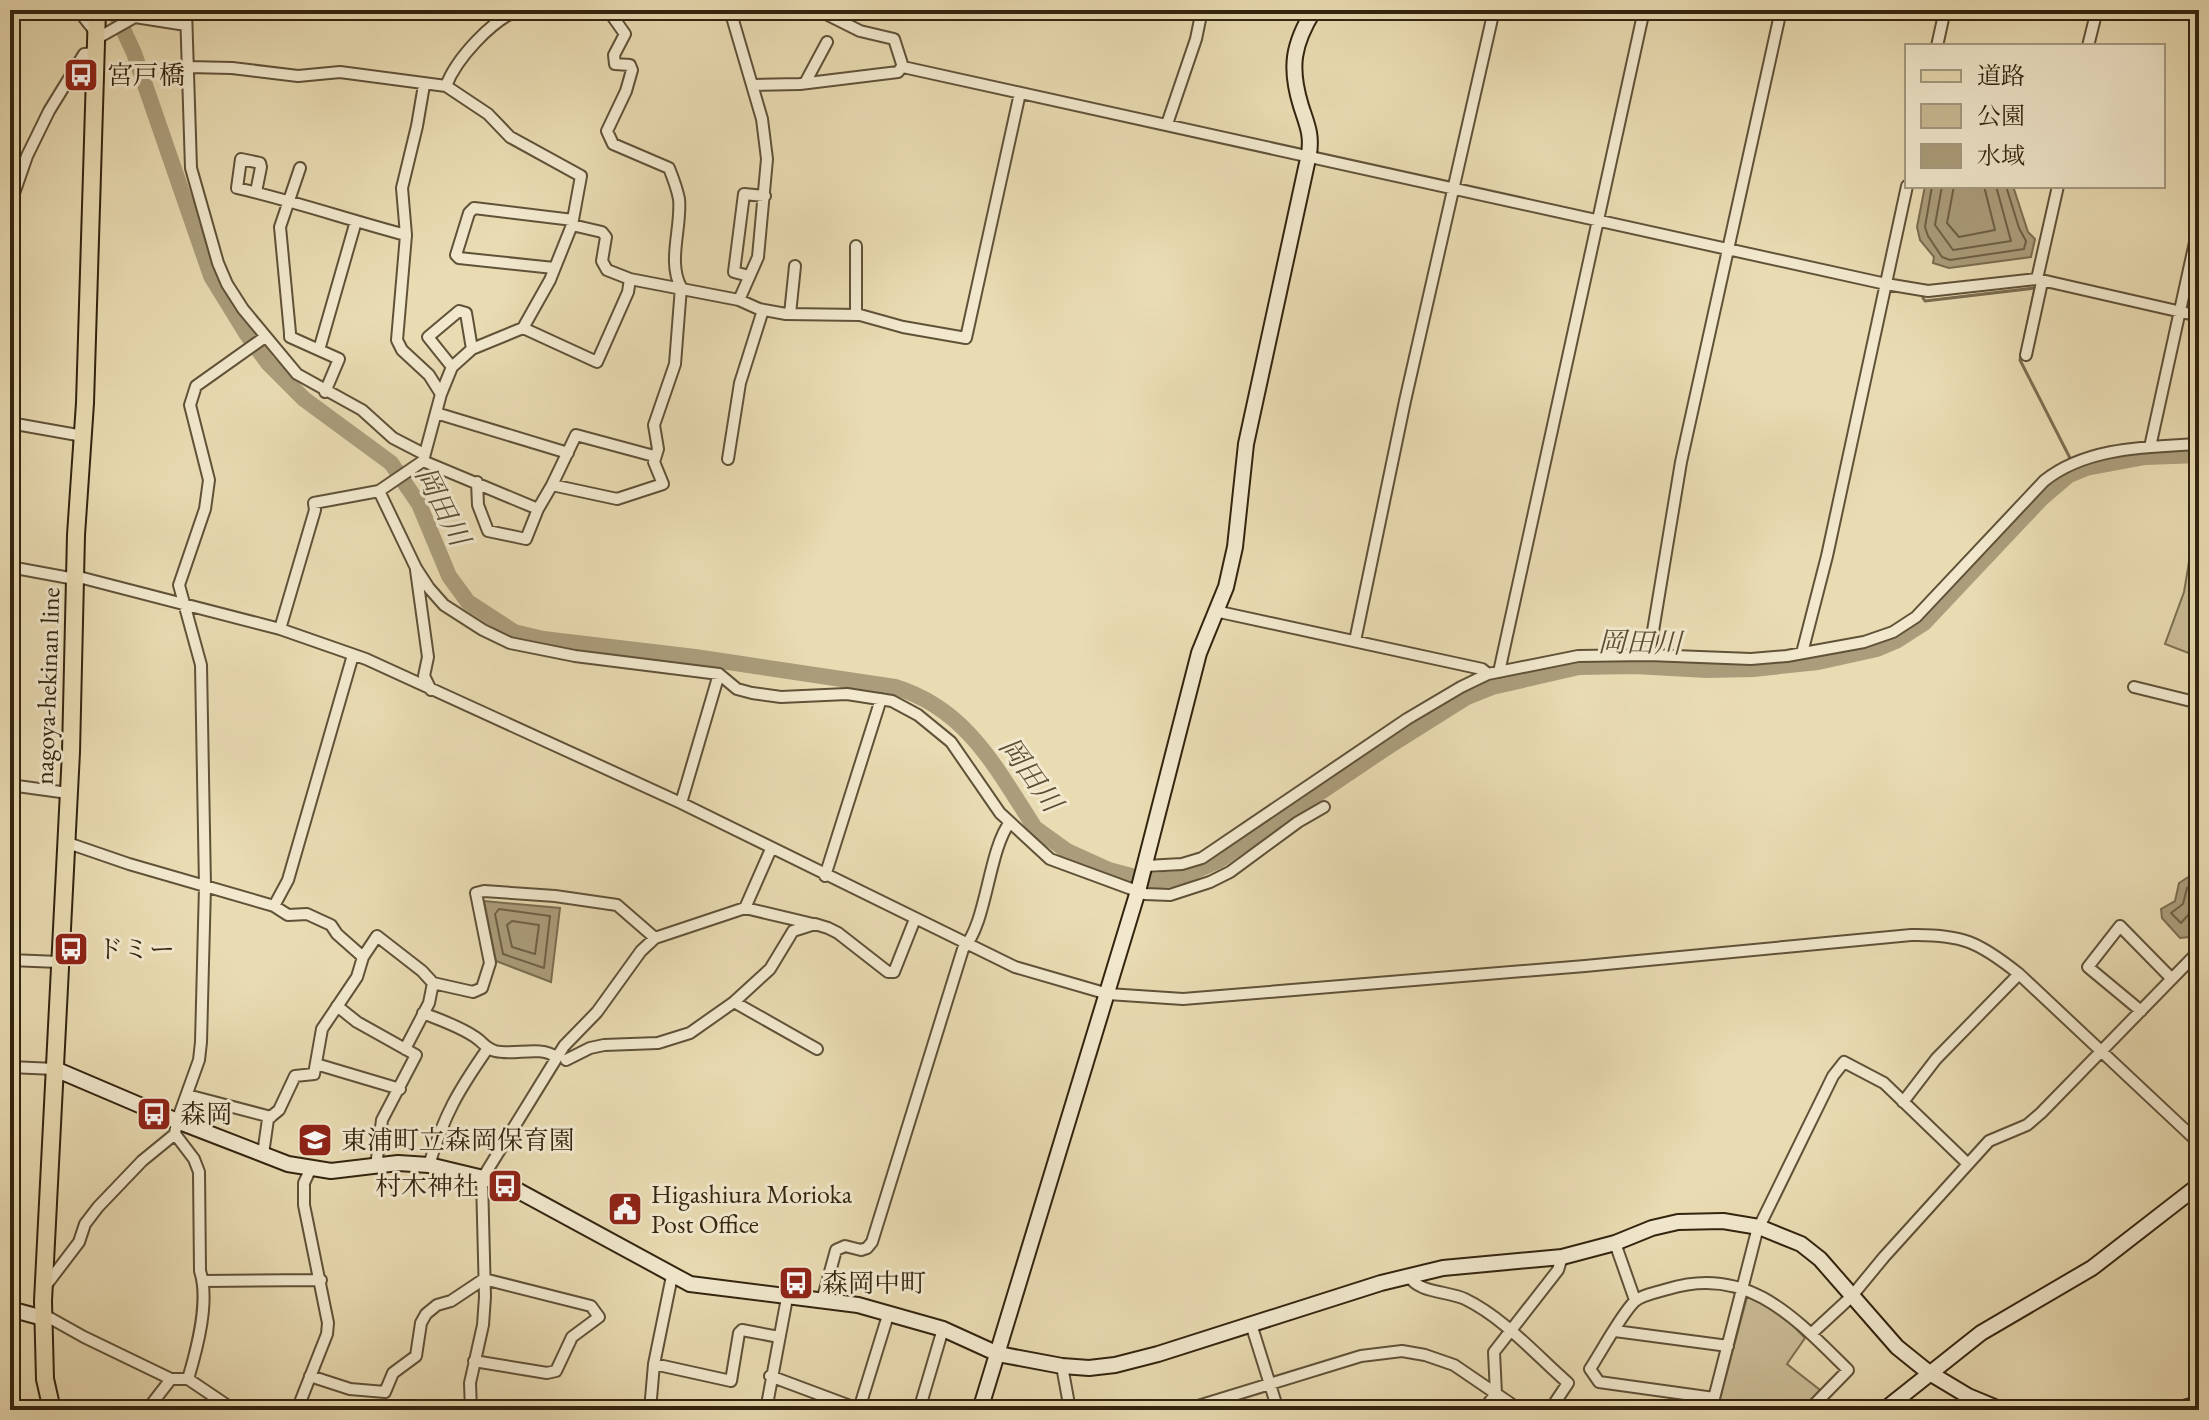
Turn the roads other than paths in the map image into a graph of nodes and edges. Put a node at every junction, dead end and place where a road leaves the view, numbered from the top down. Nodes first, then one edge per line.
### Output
1 (78, 10) edge
2 (186, 10) edge
3 (518, 10) edge
4 (608, 10) edge
5 (730, 10) edge
6 (818, 10) edge
7 (1202, 10) edge
8 (1314, 10) edge
9 (1494, 10) edge
10 (1644, 10) edge
11 (1781, 10) edge
12 (1945, 10) edge
13 (2097, 10) edge
14 (186, 25) junction
15 (96, 32) edge
16 (827, 42) dead end
17 (1937, 44) edge
18 (2088, 44) edge
19 (188, 67) junction
20 (901, 68) dead end
21 (805, 83) junction
22 (424, 85) junction
23 (752, 85) junction
24 (446, 86) junction
25 (1020, 93) junction
26 (1167, 124) junction
27 (1309, 154) junction
28 (300, 168) dead end
29 (1455, 188) junction
30 (1907, 188) edge
31 (2058, 188) edge
32 (256, 192) dead end
33 (765, 196) junction
34 (289, 199) junction
35 (10, 205) edge
36 (1599, 219) junction
37 (356, 221) junction
38 (572, 222) junction
39 (2199, 224) edge
40 (406, 235) junction
41 (856, 246) dead end
42 (1730, 249) junction
43 (795, 266) dead end
44 (554, 268) junction
45 (749, 276) junction
46 (630, 279) junction
47 (2039, 281) junction
48 (1886, 284) junction
49 (681, 287) junction
50 (739, 300) junction
51 (763, 310) junction
52 (2180, 312) junction
53 (790, 314) junction
54 (856, 315) junction
55 (2199, 316) edge
56 (523, 328) junction
57 (265, 337) junction
58 (472, 349) junction
59 (319, 350) junction
60 (2026, 355) dead end
61 (452, 367) junction
62 (325, 392) junction
63 (441, 394) junction
64 (436, 413) junction
65 (10, 423) edge
66 (83, 436) junction
67 (2199, 444) edge
68 (2150, 447) junction
69 (568, 453) junction
70 (654, 456) junction
71 (728, 459) dead end
72 (420, 461) junction
73 (477, 482) junction
74 (552, 485) junction
75 (379, 491) junction
76 (538, 509) junction
77 (10, 567) edge
78 (416, 568) junction
79 (75, 578) junction
80 (184, 605) junction
81 (1215, 611) junction
82 (280, 629) junction
83 (1355, 641) junction
84 (1802, 653) junction
85 (353, 655) junction
86 (1649, 655) junction
87 (1493, 673) junction
88 (719, 674) junction
89 (2134, 687) dead end
90 (431, 690) junction
91 (881, 699) junction
92 (2199, 703) edge
93 (10, 785) edge
94 (68, 793) junction
95 (681, 803) junction
96 (1324, 807) dead end
97 (1010, 822) junction
98 (65, 842) junction
99 (771, 849) junction
100 (1146, 866) junction
101 (825, 876) junction
102 (205, 886) junction
103 (1138, 891) junction
104 (274, 906) junction
105 (745, 908) junction
106 (915, 919) junction
107 (815, 924) junction
108 (655, 938) junction
109 (968, 943) junction
110 (2199, 951) edge
111 (363, 957) junction
112 (10, 960) edge
113 (59, 962) junction
114 (2019, 974) junction
115 (2171, 978) junction
116 (433, 983) junction
117 (1108, 994) junction
118 (734, 1002) junction
119 (337, 1006) junction
120 (2141, 1011) junction
121 (423, 1013) junction
122 (488, 1048) junction
123 (405, 1049) junction
124 (817, 1049) dead end
125 (2102, 1050) junction
126 (561, 1059) junction
127 (316, 1064) junction
128 (10, 1067) edge
129 (55, 1069) junction
130 (400, 1089) junction
131 (187, 1095) junction
132 (1903, 1102) junction
133 (271, 1117) junction
134 (176, 1128) junction
135 (2199, 1143) edge
136 (263, 1154) junction
137 (1967, 1163) junction
138 (429, 1165) junction
139 (376, 1166) junction
140 (310, 1170) junction
141 (482, 1179) junction
142 (2199, 1185) edge
143 (1759, 1227) junction
144 (1615, 1243) junction
145 (1562, 1257) junction
146 (672, 1276) junction
147 (1409, 1276) junction
148 (484, 1279) junction
149 (321, 1280) junction
150 (203, 1281) junction
151 (44, 1288) junction
152 (1743, 1289) junction
153 (1851, 1297) junction
154 (787, 1298) junction
155 (1635, 1300) junction
156 (822, 1301) junction
157 (10, 1309) edge
158 (889, 1312) junction
159 (43, 1318) junction
160 (1251, 1324) junction
161 (943, 1329) junction
162 (1510, 1331) junction
163 (1615, 1331) junction
164 (1811, 1334) junction
165 (779, 1337) junction
166 (1728, 1346) junction
167 (998, 1354) junction
168 (474, 1361) junction
169 (654, 1364) junction
170 (1062, 1366) junction
171 (1928, 1372) junction
172 (310, 1376) junction
173 (770, 1376) junction
174 (171, 1379) junction
175 (188, 1379) junction
176 (1269, 1385) junction
177 (1496, 1394) junction
178 (1714, 1398) junction
179 (2199, 1404) edge
180 (52, 1410) edge
181 (147, 1410) edge
182 (234, 1410) edge
183 (297, 1410) edge
184 (471, 1410) edge
185 (650, 1410) edge
186 (766, 1410) edge
187 (860, 1410) edge
188 (919, 1410) edge
189 (980, 1410) edge
190 (1070, 1410) edge
191 (1185, 1410) edge
192 (1278, 1410) edge
193 (1368, 1410) edge
194 (1422, 1410) edge
195 (1483, 1410) edge
196 (1520, 1410) edge
197 (1550, 1410) edge
198 (1711, 1410) edge
199 (1809, 1410) edge
200 (1884, 1410) edge
201 (2002, 1410) edge
202 (2176, 1410) edge

1 - 15 street
2 - 14 street
3 - 24 street
4 - 49 street
5 - 23 street
6 - 25 street
7 - 26 street
8 - 27 street
9 - 29 street
10 - 36 street
11 - 42 street
12 - 17 street
13 - 18 street
14 - 15 street
14 - 19 street
15 - 35 street
15 - 66 main road, nagoya-hekinan line
16 - 21 street
19 - 22 street
19 - 57 street
20 - 21 street
21 - 23 street
22 - 24 street
22 - 40 street
23 - 33 street
24 - 38 street
25 - 26 street
25 - 54 street
26 - 27 street
27 - 29 street
27 - 81 street
28 - 34 street
29 - 36 street
29 - 83 street
30 - 48 street
31 - 47 street
32 - 34 street
33 - 45 street
33 - 45 street
34 - 37 street
34 - 59 street
36 - 42 street
36 - 87 street
37 - 40 street
37 - 59 street
38 - 44 street
38 - 44 street
38 - 46 street
39 - 52 street
40 - 63 street
41 - 54 street
42 - 48 street
42 - 86 street
43 - 53 street
44 - 56 street
45 - 50 street
46 - 49 street
46 - 56 street
47 - 48 street
47 - 52 street
47 - 60 street
48 - 84 street
49 - 50 street
49 - 70 street
50 - 51 street
51 - 53 street
51 - 71 street
52 - 55 street
52 - 68 street
53 - 54 street
56 - 58 street
57 - 62 street
57 - 80 street
58 - 61 street
58 - 61 street
59 - 62 street
61 - 63 street
62 - 72 street
63 - 64 street
64 - 69 street
64 - 72 street
65 - 66 street
66 - 79 main road, nagoya-hekinan line
67 - 68 street
68 - 84 street
69 - 70 street
69 - 74 street
70 - 74 street
72 - 73 street
72 - 75 street
73 - 76 street
73 - 76 street
74 - 76 street
75 - 78 street
75 - 82 street
77 - 79 street
78 - 88 street
78 - 90 street
79 - 80 street
79 - 94 main road, nagoya-hekinan line
80 - 82 street
80 - 102 street
81 - 83 street
81 - 100 street
82 - 85 street
83 - 87 street
84 - 86 street
85 - 90 street
85 - 104 street
86 - 87 street
87 - 100 street
88 - 91 street
88 - 95 street
89 - 92 street
90 - 95 street
91 - 97 street
91 - 101 street
93 - 94 street
94 - 98 main road, nagoya-hekinan line
95 - 99 street
96 - 103 street
97 - 103 street
97 - 109 street
98 - 102 street
98 - 113 main road, nagoya-hekinan line
99 - 101 street
99 - 105 street
100 - 103 street
101 - 106 street
102 - 104 street
102 - 131 street
103 - 117 street
104 - 111 street
105 - 107 street
105 - 108 street
106 - 107 street
106 - 109 street
107 - 118 street
108 - 116 street
108 - 126 street
109 - 117 street
109 - 156 street
110 - 115 street
111 - 116 street
111 - 119 street
112 - 113 street
113 - 129 main road, nagoya-hekinan line
114 - 117 street
114 - 125 street
114 - 132 street
115 - 120 street
115 - 120 street
116 - 121 street
117 - 167 street
118 - 124 street
118 - 126 street
119 - 123 street
119 - 127 street
120 - 125 street
121 - 122 street
121 - 123 street
122 - 126 street
122 - 138 street
123 - 130 street
125 - 135 street
125 - 137 street
126 - 141 street
127 - 130 street
127 - 133 street
128 - 129 street
129 - 134 street
129 - 151 main road, nagoya-hekinan line
130 - 139 street
131 - 133 street
131 - 134 street
132 - 137 street
132 - 143 street
133 - 136 street
134 - 136 street
134 - 150 street
134 - 151 street
136 - 140 street
137 - 153 street
138 - 139 street
138 - 141 street
139 - 140 street
140 - 149 street
141 - 146 street
141 - 148 street
142 - 171 street
143 - 144 street
143 - 152 street
143 - 153 street
144 - 145 street
144 - 155 street
145 - 147 street
145 - 162 street
146 - 154 street
146 - 169 street
147 - 160 street
147 - 162 street
148 - 168 street
148 - 168 street
148 - 172 street
149 - 150 street
149 - 172 street
150 - 175 street
151 - 159 main road, nagoya-hekinan line
152 - 155 street
152 - 164 street
152 - 166 street
153 - 164 street
153 - 171 street
154 - 156 street
154 - 165 street
155 - 163 street
156 - 158 street
157 - 159 street
158 - 161 street
158 - 187 street
159 - 174 street
159 - 180 main road, nagoya-hekinan line
160 - 170 street
160 - 176 street
161 - 167 street
161 - 188 street
162 - 177 street
162 - 197 street
163 - 166 street
163 - 178 street
164 - 199 street
165 - 169 street
165 - 173 street
166 - 178 street
167 - 170 street
167 - 189 street
168 - 184 street
169 - 185 street
170 - 190 street
171 - 200 street
171 - 201 street
172 - 183 street
173 - 186 street
173 - 187 street
174 - 175 street
174 - 181 street
175 - 182 street
176 - 177 street
176 - 191 street
176 - 192 street
177 - 195 street
177 - 196 street
178 - 198 street
179 - 202 street
193 - 194 street

